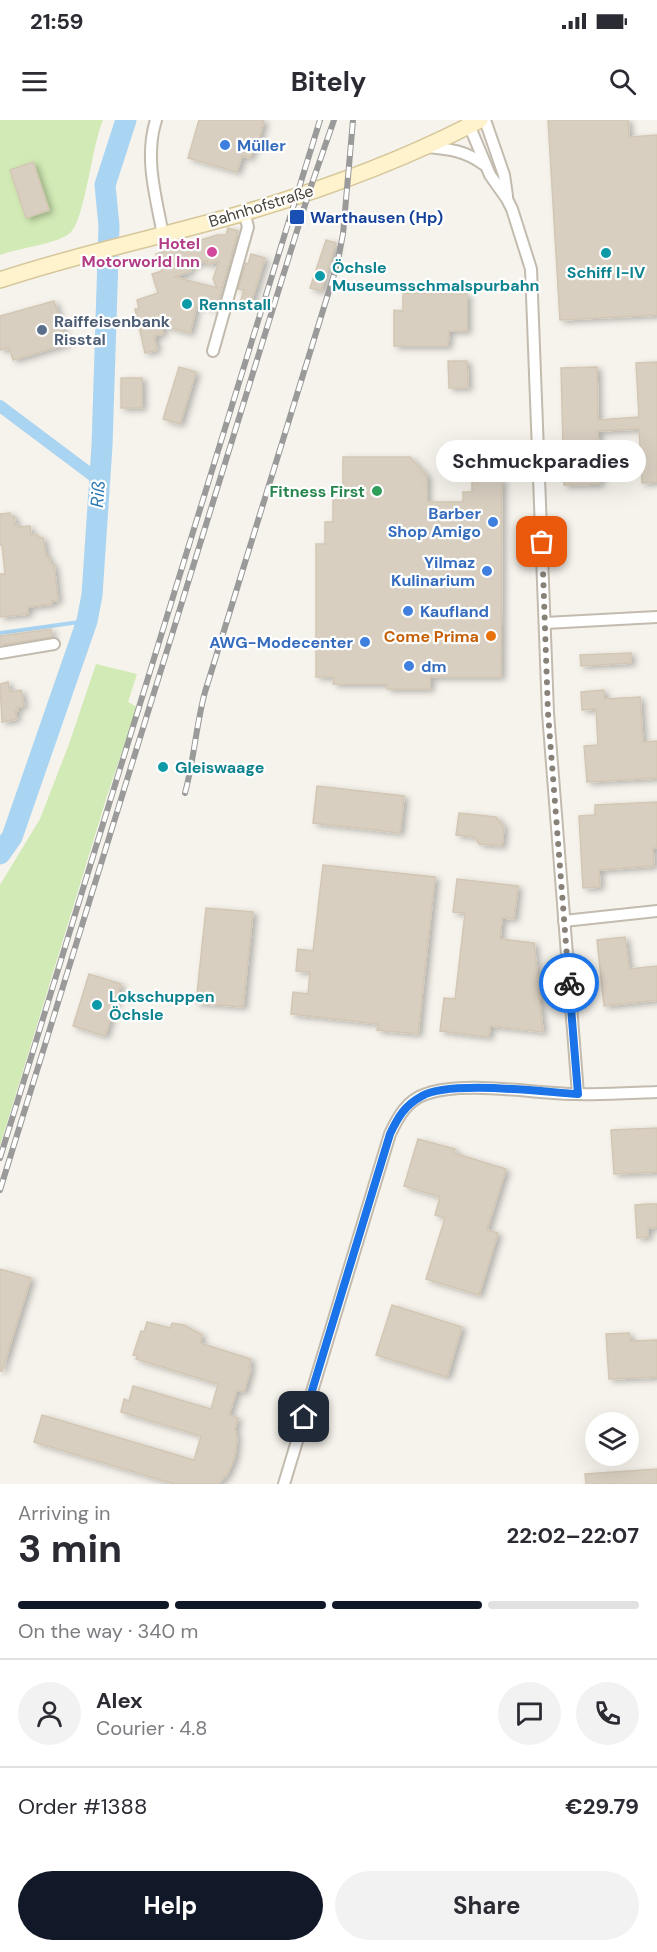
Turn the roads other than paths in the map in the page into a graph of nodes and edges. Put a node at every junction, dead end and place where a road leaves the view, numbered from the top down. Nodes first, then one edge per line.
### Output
1 (156, 120) edge
2 (485, 120) edge
3 (472, 122) edge
4 (424, 147) junction
5 (485, 165) junction
6 (507, 199) junction
7 (244, 212) junction
8 (163, 235) junction
9 (0, 280) edge
10 (213, 351) dead end
11 (657, 617) edge
12 (545, 623) junction
13 (54, 644) dead end
14 (0, 653) edge
15 (657, 911) edge
16 (564, 921) junction
17 (657, 1092) edge
18 (578, 1094) junction
19 (284, 1484) edge

1 - 8 street
2 - 6 street
3 - 4 main road, Bahnhofstraße
3 - 5 street
4 - 5 street
4 - 7 main road, Bahnhofstraße
5 - 6 street
6 - 12 street
7 - 8 main road, Bahnhofstraße
7 - 10 street
8 - 9 main road, Bahnhofstraße
11 - 12 street
12 - 16 street
13 - 14 street
15 - 16 street
16 - 18 street
17 - 18 street
18 - 19 street

